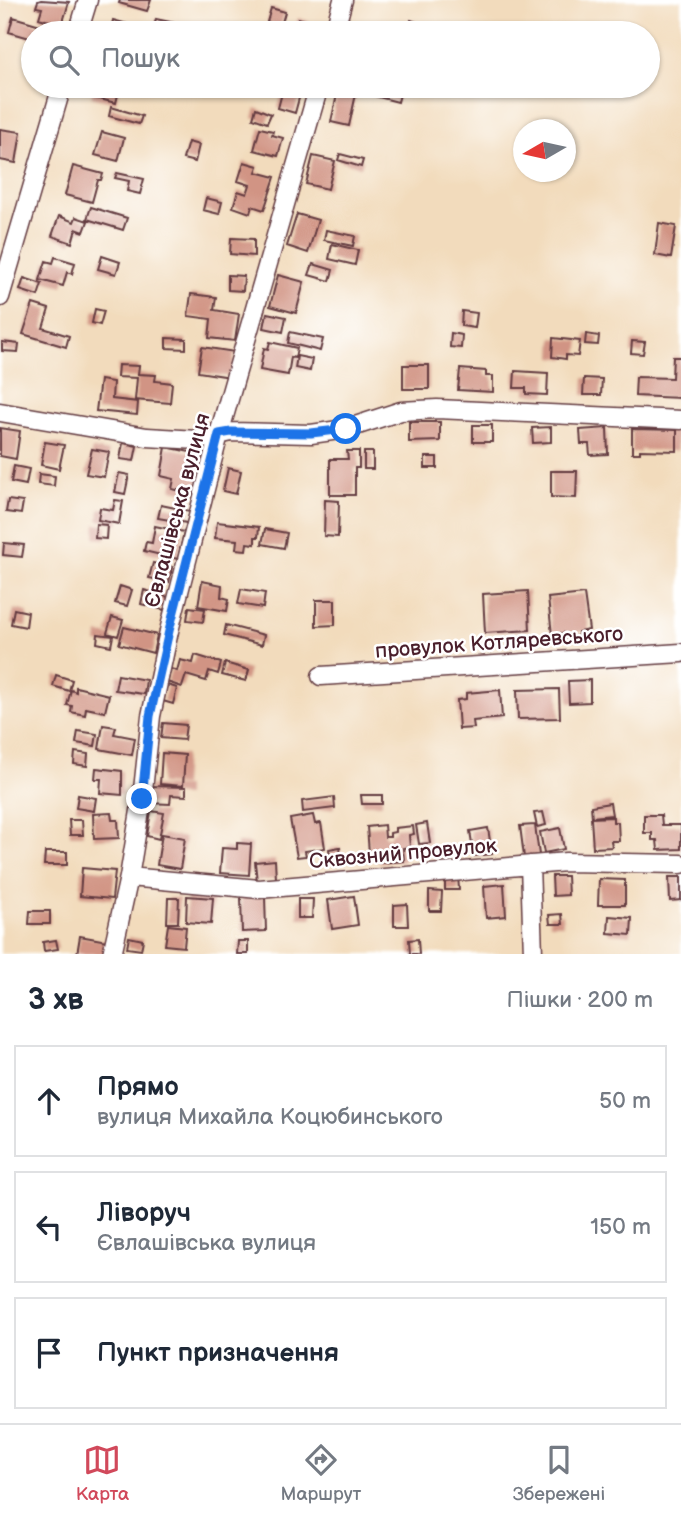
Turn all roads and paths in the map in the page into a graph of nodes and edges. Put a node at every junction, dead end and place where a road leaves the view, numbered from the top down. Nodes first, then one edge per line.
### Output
1 (88, 0) edge
2 (343, 0) edge
3 (82, 21) edge
4 (337, 21) edge
5 (58, 98) edge
6 (316, 98) edge
7 (0, 297) edge
8 (0, 412) edge
9 (681, 420) edge
10 (219, 434) junction
11 (681, 653) edge
12 (321, 676) dead end
13 (681, 864) edge
14 (530, 865) junction
15 (129, 877) junction
16 (112, 954) edge
17 (533, 954) edge

1 - 3 street
2 - 4 street
5 - 7 street
6 - 10 street, Євлашівська вулиця
8 - 10 street
9 - 10 street
10 - 15 street, Євлашівська вулиця
11 - 12 street, провулок Котляревського
13 - 14 street, Сквозний провулок
14 - 15 street, Сквозний провулок
14 - 17 street
15 - 16 street, Євлашівська вулиця

